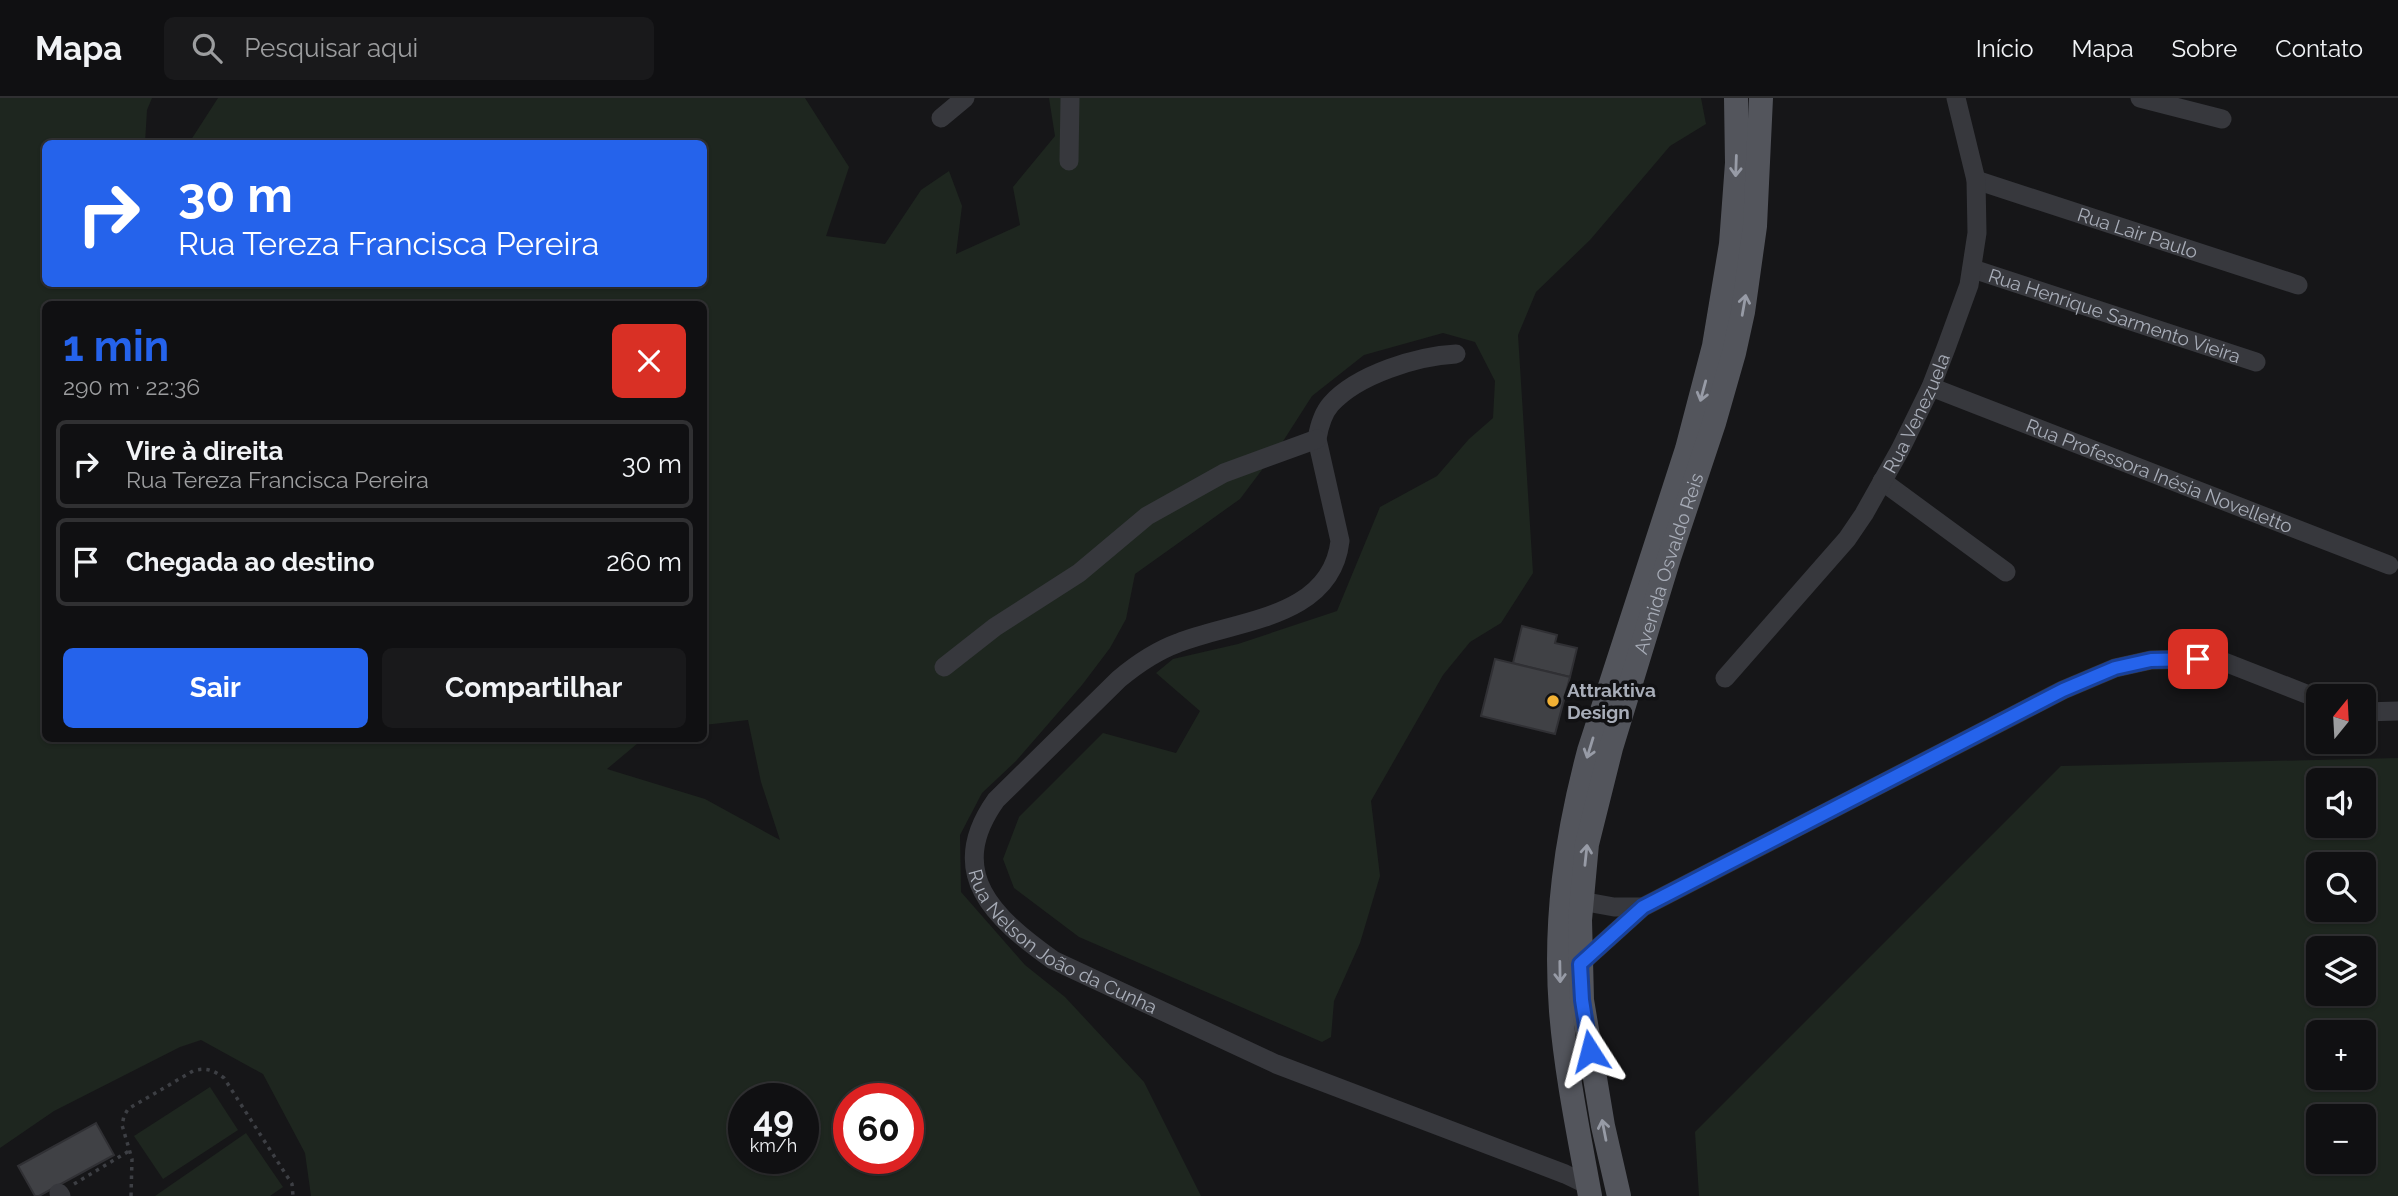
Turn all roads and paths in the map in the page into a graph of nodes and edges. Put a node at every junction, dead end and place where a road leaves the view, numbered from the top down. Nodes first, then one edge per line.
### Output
1 (965, 98) edge
2 (1070, 98) edge
3 (1736, 98) edge
4 (1761, 98) edge
5 (1956, 98) edge
6 (2140, 98) edge
7 (942, 118) dead end
8 (2221, 119) dead end
9 (1069, 161) dead end
10 (1976, 180) junction
11 (1973, 269) junction
12 (2298, 285) dead end
13 (1456, 354) dead end
14 (2256, 362) dead end
15 (1931, 387) junction
16 (1317, 439) junction
17 (1882, 481) junction
18 (2389, 565) dead end
19 (2006, 572) dead end
20 (944, 667) dead end
21 (1725, 678) dead end
22 (2306, 694) edge
23 (2398, 711) edge
24 (2376, 712) edge
25 (1581, 901) junction
26 (1643, 907) junction
27 (1580, 964) junction
28 (129, 1151) junction
29 (1589, 1190) edge
30 (60, 1195) edge
31 (131, 1196) edge
32 (293, 1196) edge
33 (1619, 1196) edge

1 - 7 street
2 - 9 street
3 -> 29 main road, Avenida Osvaldo Reis
25 -> 4 main road, Avenida Osvaldo Reis
5 - 10 street, Rua Venezuela
6 - 8 street
10 - 11 street, Rua Venezuela
10 - 12 street, Rua Lair Paulo
11 - 14 street, Rua Henrique Sarmento Vieira
11 - 15 street, Rua Venezuela
13 - 16 street
15 - 17 street, Rua Venezuela
15 - 18 street, Rua Professora Inésia Novelletto
16 - 20 street
16 - 29 street, Rua Nelson João da Cunha
17 - 19 street
17 - 21 street, Rua Venezuela
22 - 26 street
23 - 24 street
25 - 26 street
25 - 27 main road, Avenida Osvaldo Reis
26 - 27 street
33 -> 27 main road, Avenida Osvaldo Reis
28 - 30 path
28 - 31 path
28 - 32 path

